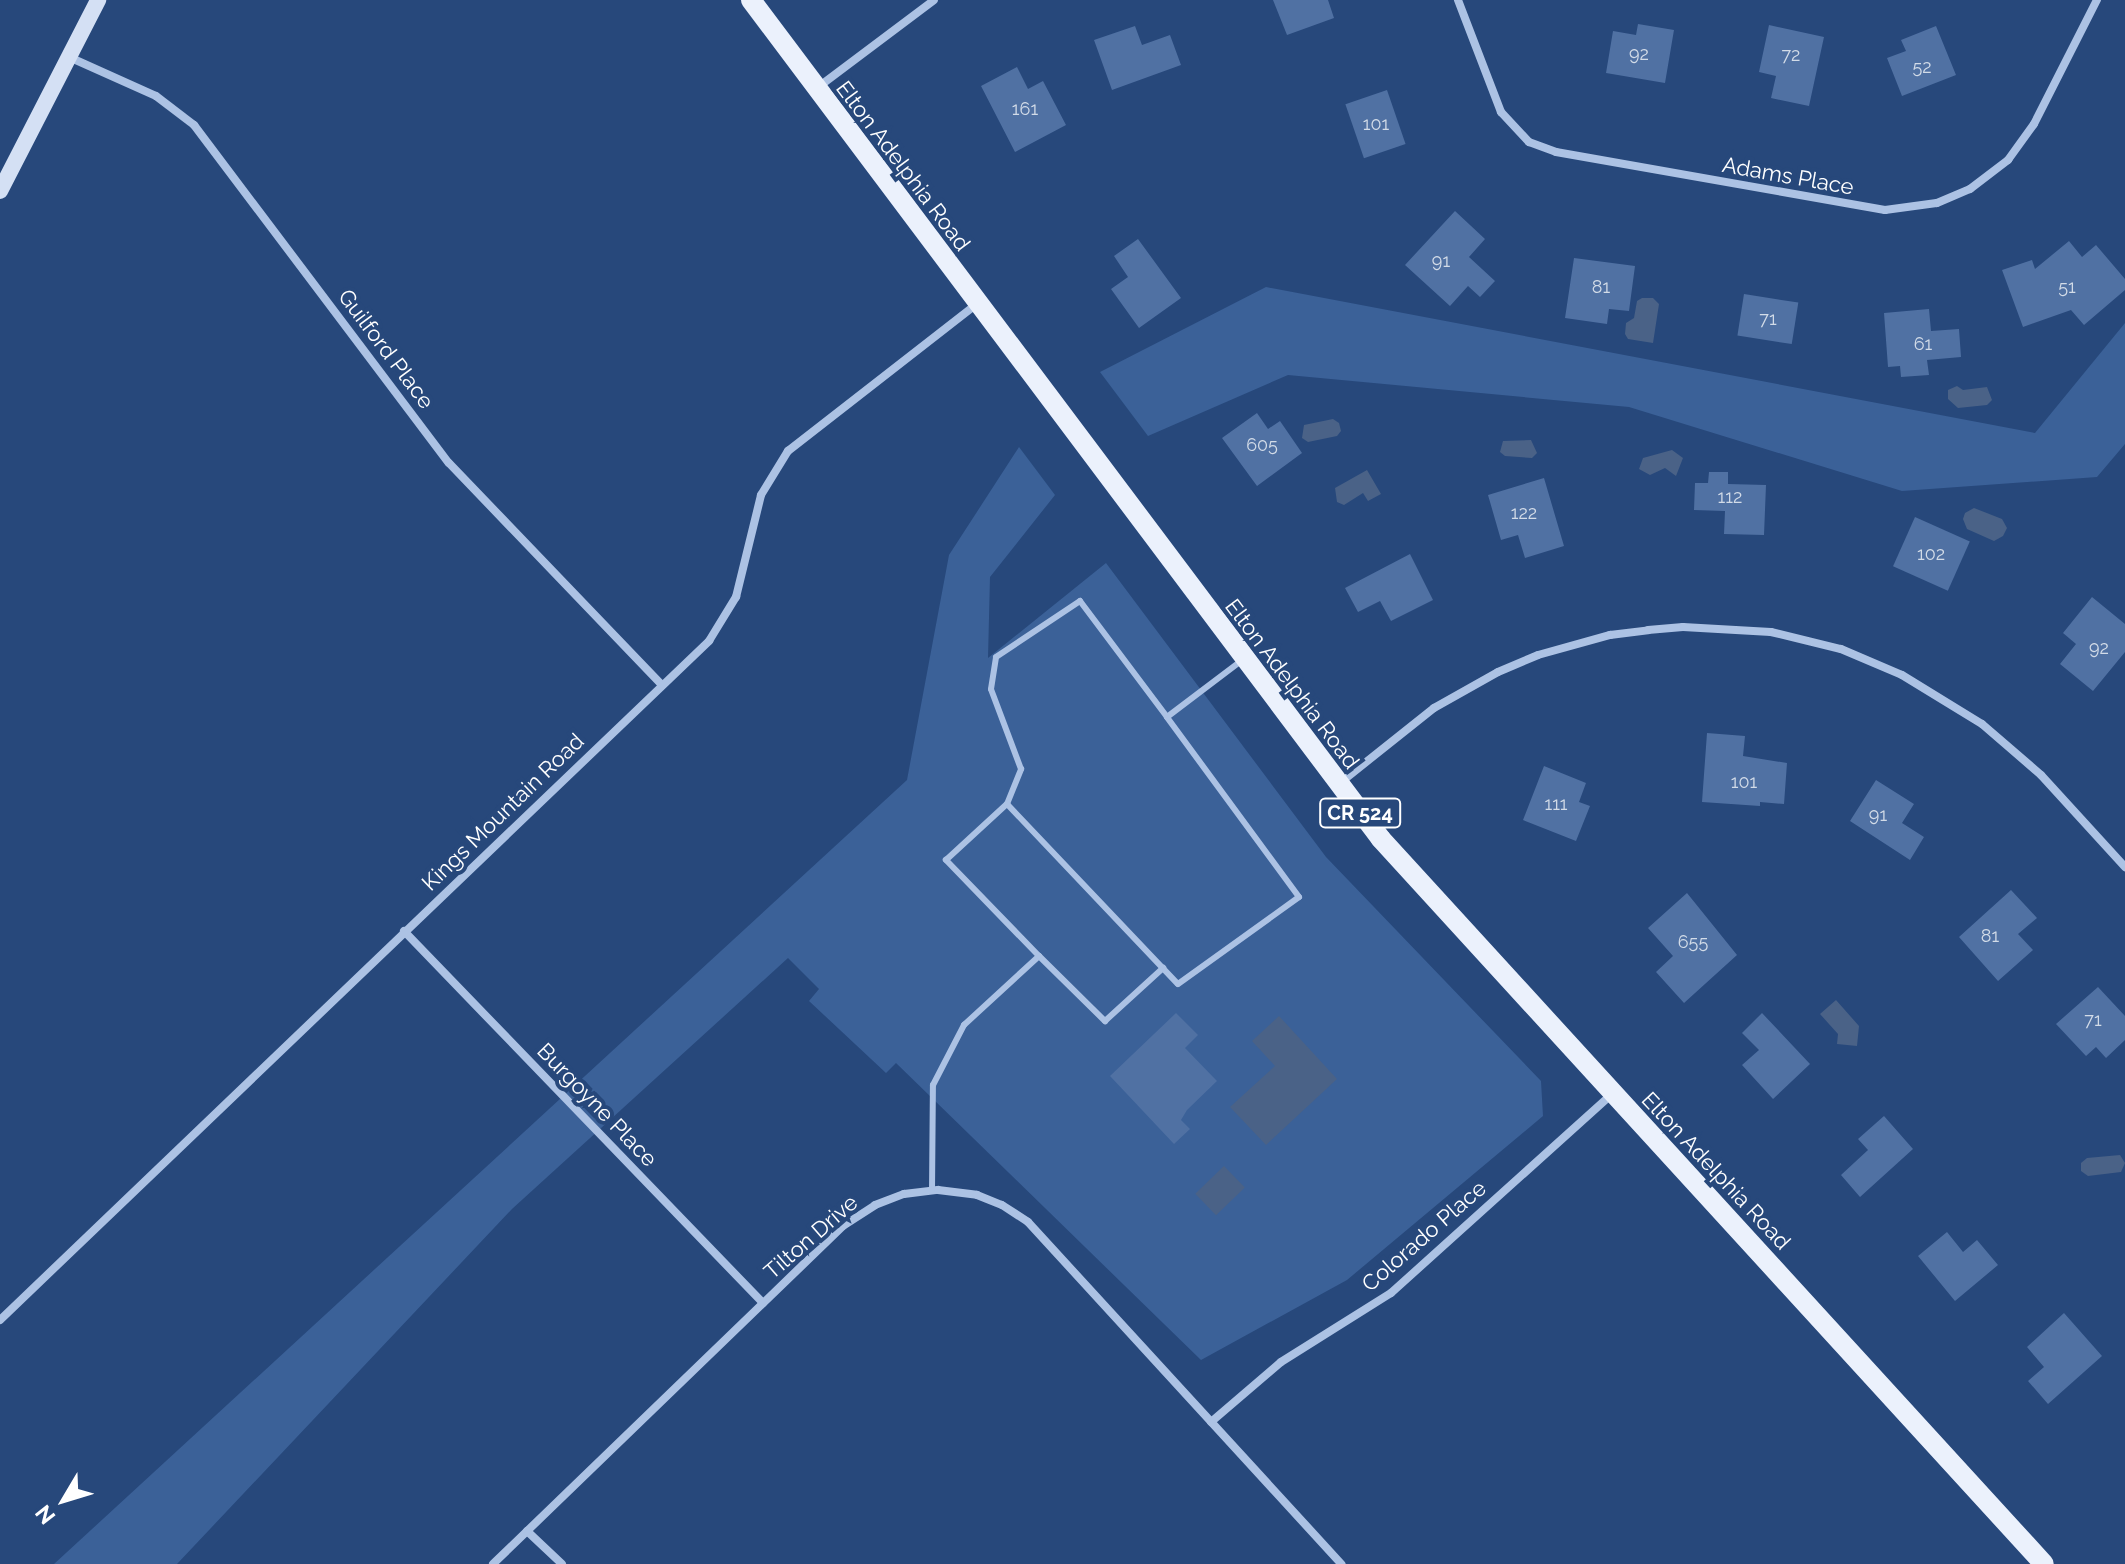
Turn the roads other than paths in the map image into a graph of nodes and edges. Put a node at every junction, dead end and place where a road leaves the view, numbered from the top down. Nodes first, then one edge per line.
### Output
1 (98, 0) edge
2 (751, 0) edge
3 (934, 0) edge
4 (1458, 0) edge
5 (2097, 0) edge
6 (69, 57) junction
7 (816, 89) junction
8 (0, 191) edge
9 (977, 304) junction
10 (1244, 659) junction
11 (662, 685) junction
12 (1167, 717) junction
13 (1338, 785) junction
14 (1007, 804) junction
15 (2125, 867) edge
16 (404, 931) junction
17 (1039, 956) junction
18 (1163, 968) junction
19 (1613, 1094) junction
20 (932, 1191) junction
21 (763, 1303) junction
22 (0, 1320) edge
23 (1211, 1422) junction
24 (527, 1531) junction
25 (493, 1564) edge
26 (562, 1564) edge
27 (1341, 1564) edge
28 (2044, 1564) edge

1 - 6 street
2 - 7 main road, Elton Adelphia Road / CR 524
3 - 7 street
4 - 5 street, Adams Place
6 - 8 street
6 - 11 street, Guilford Place
7 - 9 main road, Elton Adelphia Road / CR 524
9 - 10 main road, Elton Adelphia Road / CR 524
9 - 11 street, Kings Mountain Road
10 - 12 lane
10 - 13 main road, Elton Adelphia Road / CR 524
11 - 16 street, Kings Mountain Road
12 - 14 lane
12 - 18 lane
13 - 15 street
13 - 19 main road, Elton Adelphia Road / CR 524
14 - 17 lane
14 - 18 lane
16 - 21 street, Burgoyne Place
16 - 22 street, Kings Mountain Road
17 - 18 lane
17 - 20 lane
19 - 23 street, Colorado Place
19 - 28 main road, Elton Adelphia Road / CR 524
20 - 21 street, Tilton Drive
20 - 23 street, Tilton Drive
21 - 24 street, Tilton Drive
23 - 27 street, Tilton Drive
24 - 25 street, Tilton Drive
24 - 26 street

